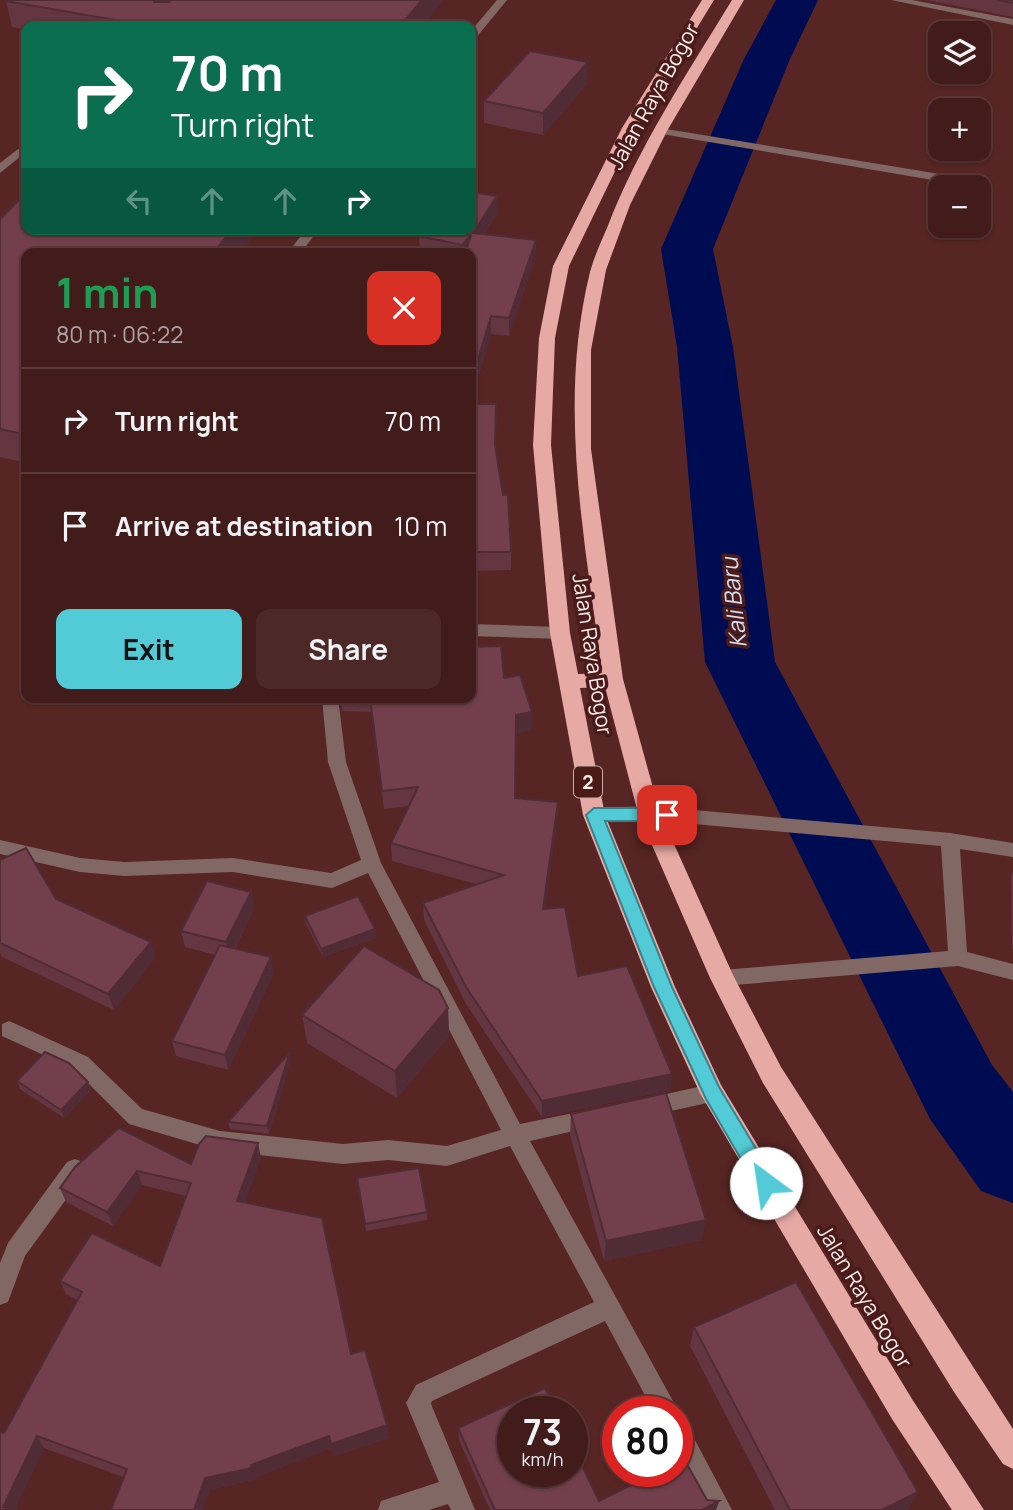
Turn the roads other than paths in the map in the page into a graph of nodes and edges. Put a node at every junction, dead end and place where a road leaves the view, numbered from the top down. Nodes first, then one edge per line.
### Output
1 (502, 0) edge
2 (708, 0) edge
3 (738, 0) edge
4 (897, 0) edge
5 (1013, 22) edge
6 (476, 31) edge
7 (660, 131) junction
8 (21, 150) edge
9 (0, 169) edge
10 (928, 176) edge
11 (476, 630) edge
12 (560, 633) junction
13 (613, 679) junction
14 (569, 682) junction
15 (330, 703) edge
16 (649, 813) junction
17 (594, 815) junction
18 (950, 840) junction
19 (0, 847) edge
20 (1013, 850) edge
21 (372, 863) junction
22 (958, 958) junction
23 (1013, 972) edge
24 (722, 978) junction
25 (9, 1030) dead end
26 (712, 1093) junction
27 (633, 1110) edge
28 (607, 1115) edge
29 (136, 1117) junction
30 (118, 1132) edge
31 (515, 1135) junction
32 (90, 1156) edge
33 (8, 1251) edge
34 (0, 1294) edge
35 (609, 1307) junction
36 (658, 1396) edge
37 (1013, 1454) edge
38 (693, 1461) edge
39 (458, 1500) edge
40 (390, 1510) edge
41 (720, 1510) edge
42 (969, 1510) edge

1 - 6 street
2 - 12 highway, Jalan Raya Bogor / 2
3 - 7 highway, Jalan Raya Bogor
4 - 5 street
7 - 10 street
7 - 13 highway, Jalan Raya Bogor
8 - 9 street
11 - 12 street
12 - 14 highway, Jalan Raya Bogor / 2
13 - 14 highway
13 - 16 highway, Jalan Raya Bogor
14 - 17 highway, Jalan Raya Bogor / 2
15 - 21 street
16 - 17 street
16 - 18 street
16 - 24 highway, Jalan Raya Bogor
17 - 26 highway, Jalan Raya Bogor / 2
18 - 20 street
18 - 22 street
19 - 21 street
21 - 31 street
22 - 23 street
22 - 24 street
24 - 37 highway, Jalan Raya Bogor
25 - 29 street
26 - 27 street
26 - 42 highway, Jalan Raya Bogor / 2
28 - 31 street
29 - 30 street
29 - 31 street
31 - 35 street
32 - 33 street
33 - 34 street
35 - 36 street
35 - 39 street
38 - 41 street
39 - 40 street

